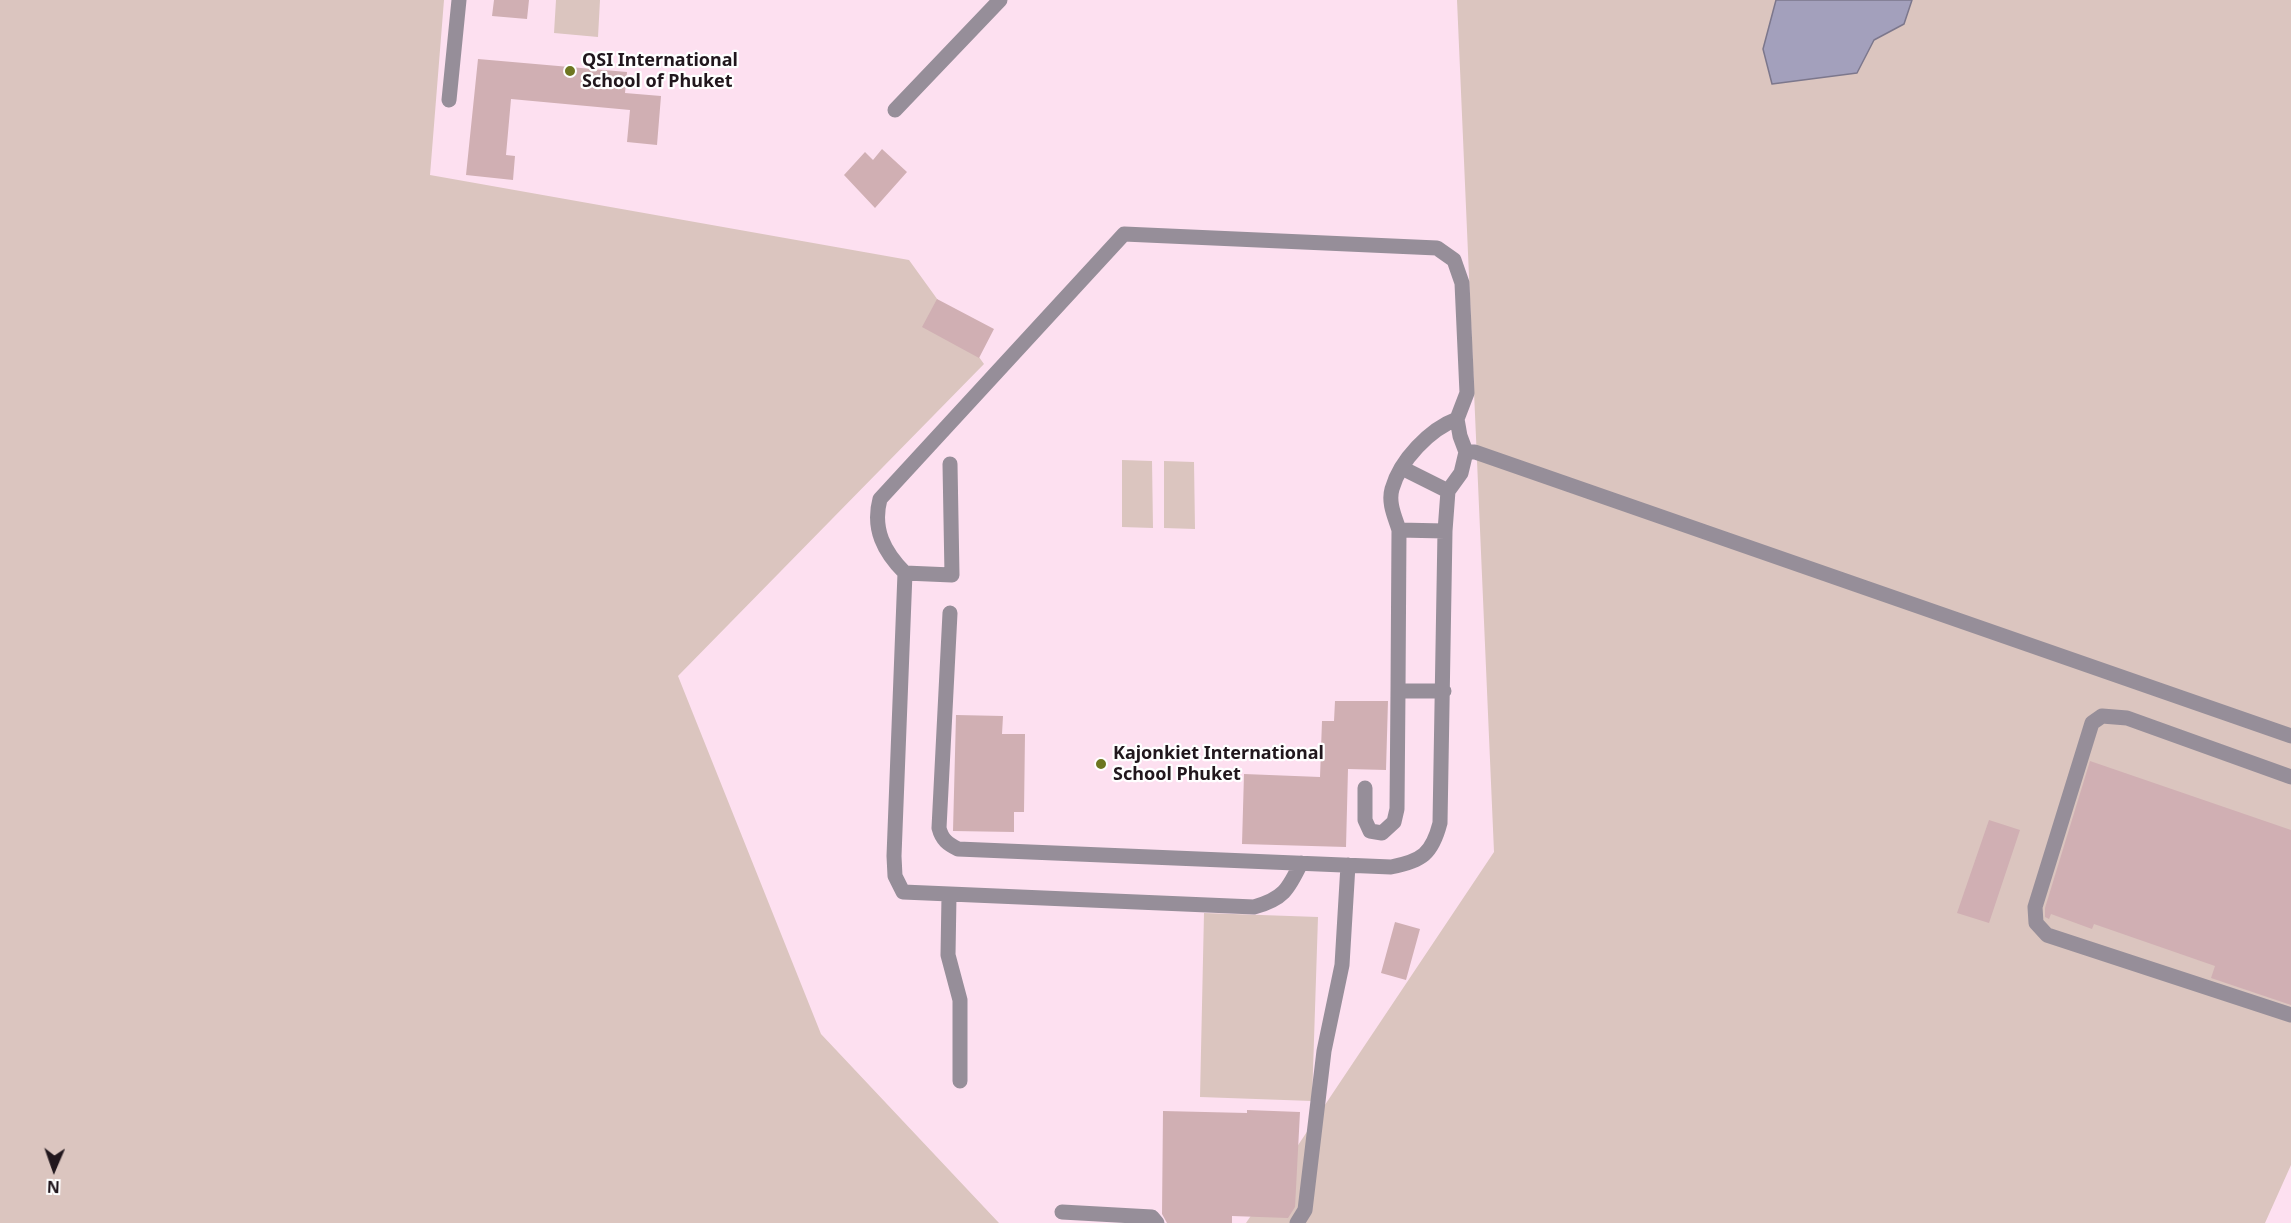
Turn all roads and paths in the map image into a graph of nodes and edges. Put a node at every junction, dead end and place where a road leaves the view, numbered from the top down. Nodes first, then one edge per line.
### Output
1 (459, 0) edge
2 (1000, 0) edge
3 (449, 100) dead end
4 (895, 110) dead end
5 (1457, 419) junction
6 (1471, 452) junction
7 (950, 464) dead end
8 (1402, 468) junction
9 (1448, 491) junction
10 (1399, 530) junction
11 (1445, 531) junction
12 (905, 573) junction
13 (950, 614) dead end
14 (1398, 691) junction
15 (1444, 691) junction
16 (2291, 736) edge
17 (2291, 777) edge
18 (1365, 788) dead end
19 (1301, 864) junction
20 (1348, 866) junction
21 (949, 896) junction
22 (2291, 1015) edge
23 (960, 1081) dead end
24 (1062, 1212) dead end
25 (1157, 1223) edge
26 (1297, 1223) edge

1 - 3 street
2 - 4 street
5 - 6 street
5 - 8 street
5 - 12 street
6 - 9 street
6 - 16 street
7 - 12 street
8 - 9 street
8 - 10 street
9 - 11 street
10 - 11 street
10 - 14 street
11 - 15 street
12 - 21 street
13 - 19 street
14 - 15 street
14 - 18 street
15 - 20 street
17 - 22 street
19 - 20 street
19 - 21 street
20 - 26 street
21 - 23 street
24 - 25 street

